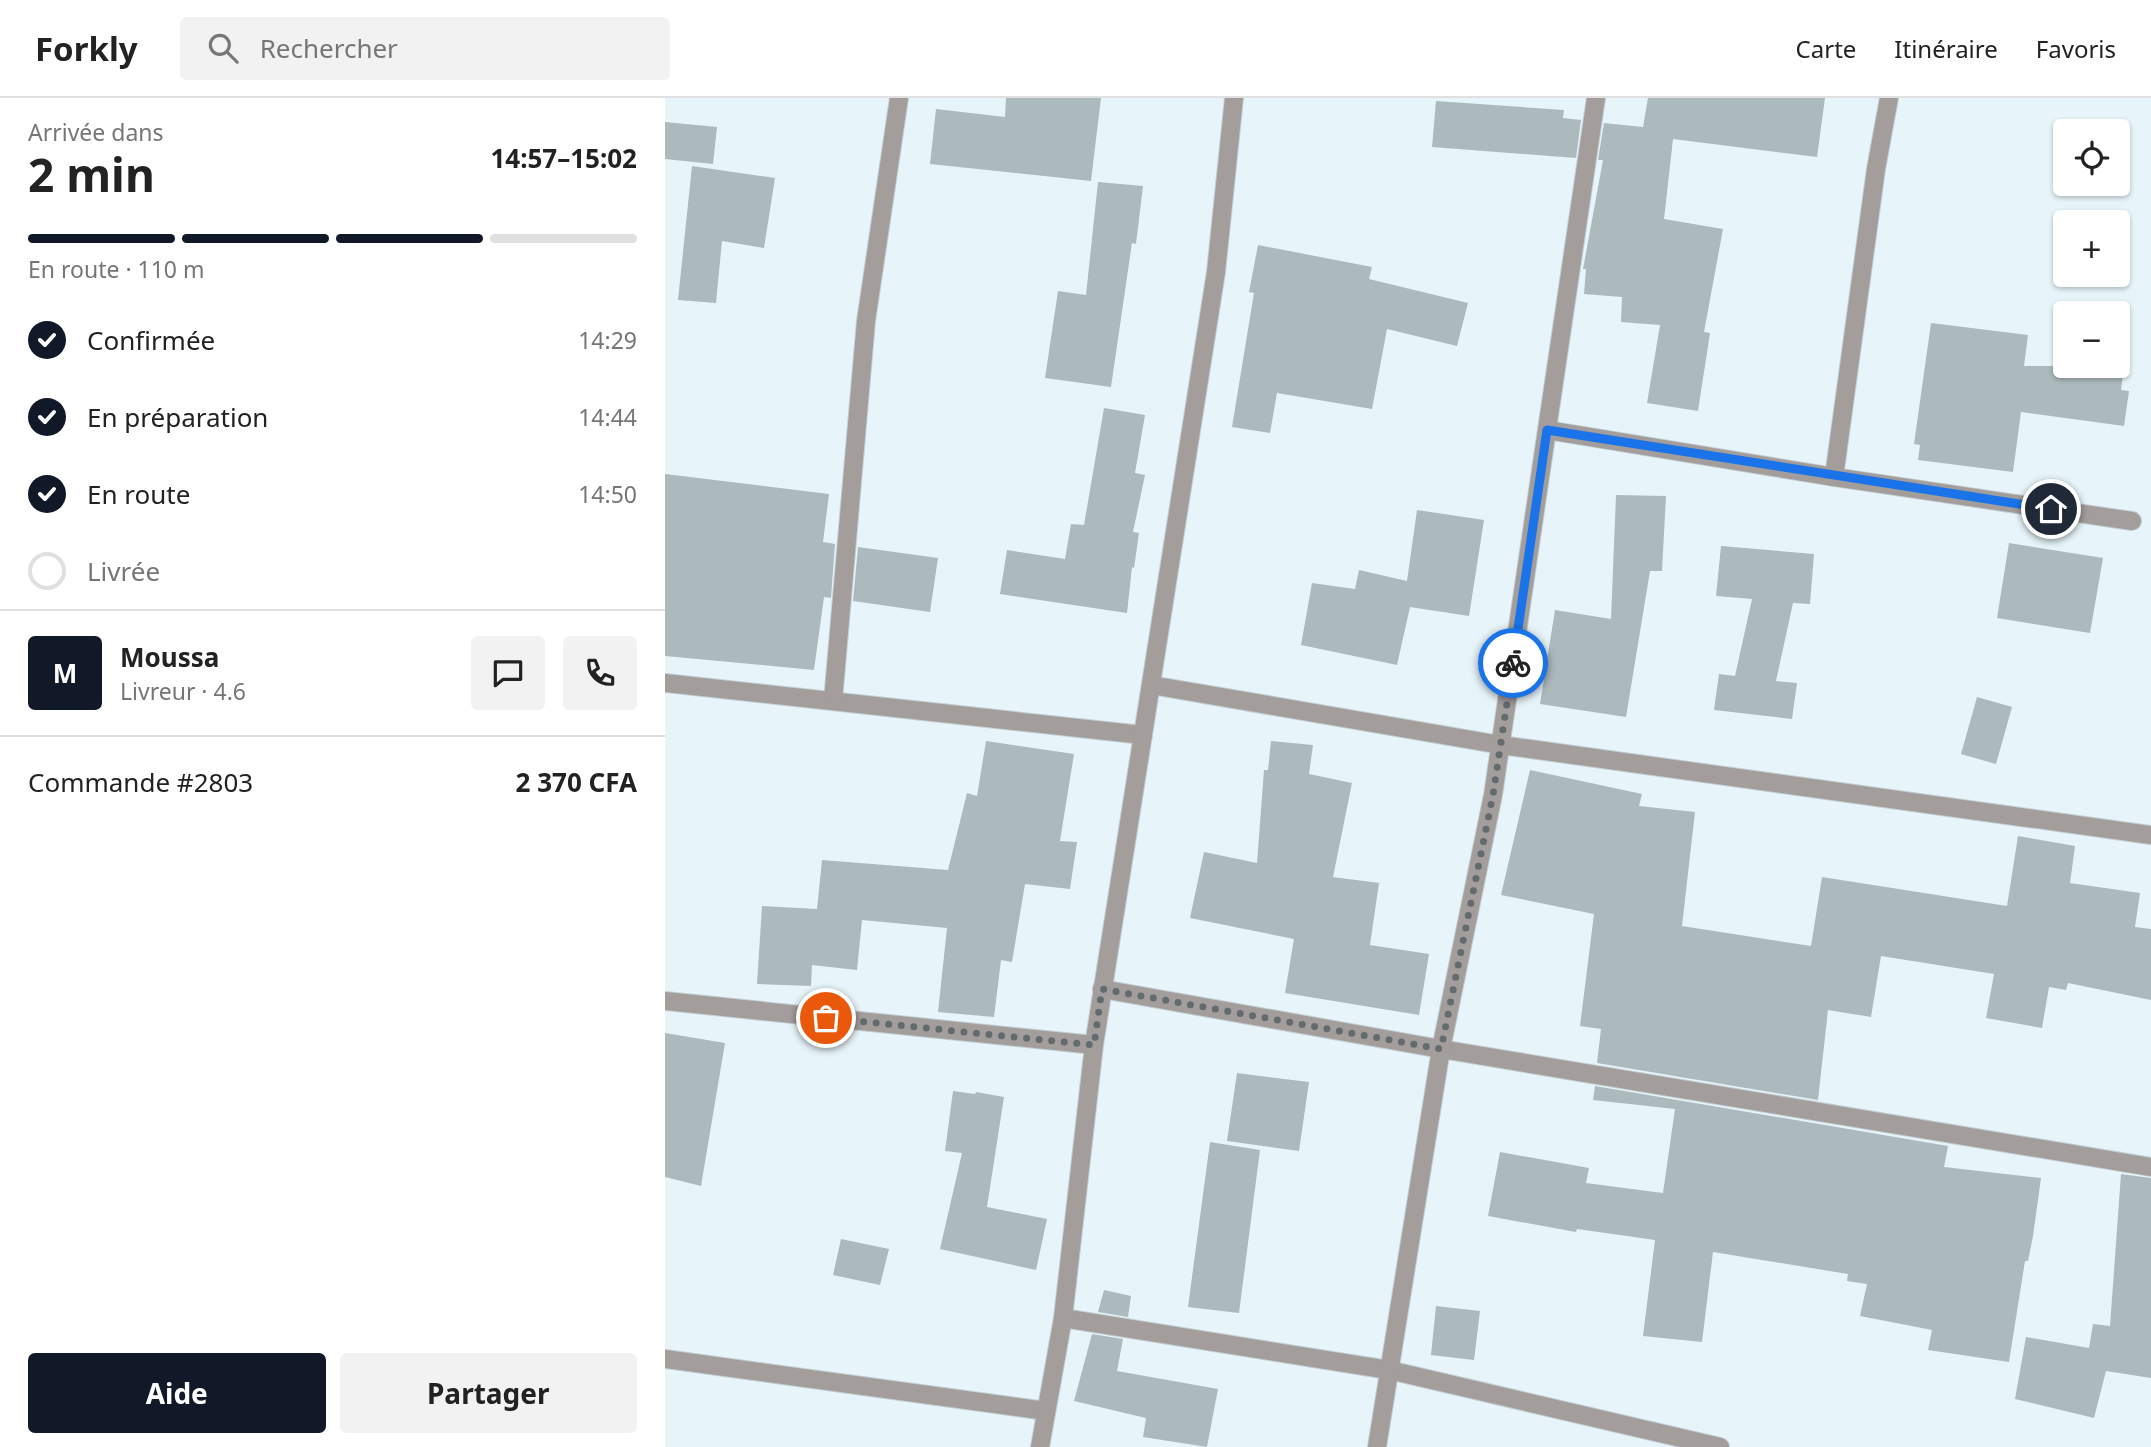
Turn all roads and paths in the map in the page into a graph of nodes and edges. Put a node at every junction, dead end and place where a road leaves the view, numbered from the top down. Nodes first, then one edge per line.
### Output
1 (899, 98) edge
2 (1234, 98) edge
3 (1595, 98) edge
4 (1889, 98) edge
5 (1547, 430) junction
6 (1834, 477) junction
7 (2132, 521) dead end
8 (665, 683) edge
9 (1151, 685) junction
10 (832, 701) junction
11 (1143, 735) junction
12 (1501, 745) junction
13 (2151, 835) edge
14 (1102, 989) junction
15 (665, 1001) edge
16 (1094, 1045) junction
17 (1441, 1049) junction
18 (2151, 1167) edge
19 (1063, 1318) junction
20 (665, 1359) edge
21 (1389, 1370) junction
22 (1046, 1411) junction
23 (1040, 1447) edge
24 (1377, 1447) edge
25 (1715, 1447) edge

1 - 10 street
2 - 9 street
3 - 5 street
4 - 6 street
5 - 6 street
5 - 12 street
6 - 7 street
8 - 10 street
9 - 11 street
9 - 12 street
10 - 11 street
11 - 14 street
12 - 13 street
12 - 17 street
14 - 16 street
14 - 17 street
15 - 16 street
16 - 19 street
17 - 18 street
17 - 21 street
19 - 21 street
19 - 22 street
20 - 22 street
21 - 24 street
21 - 25 street
22 - 23 street

